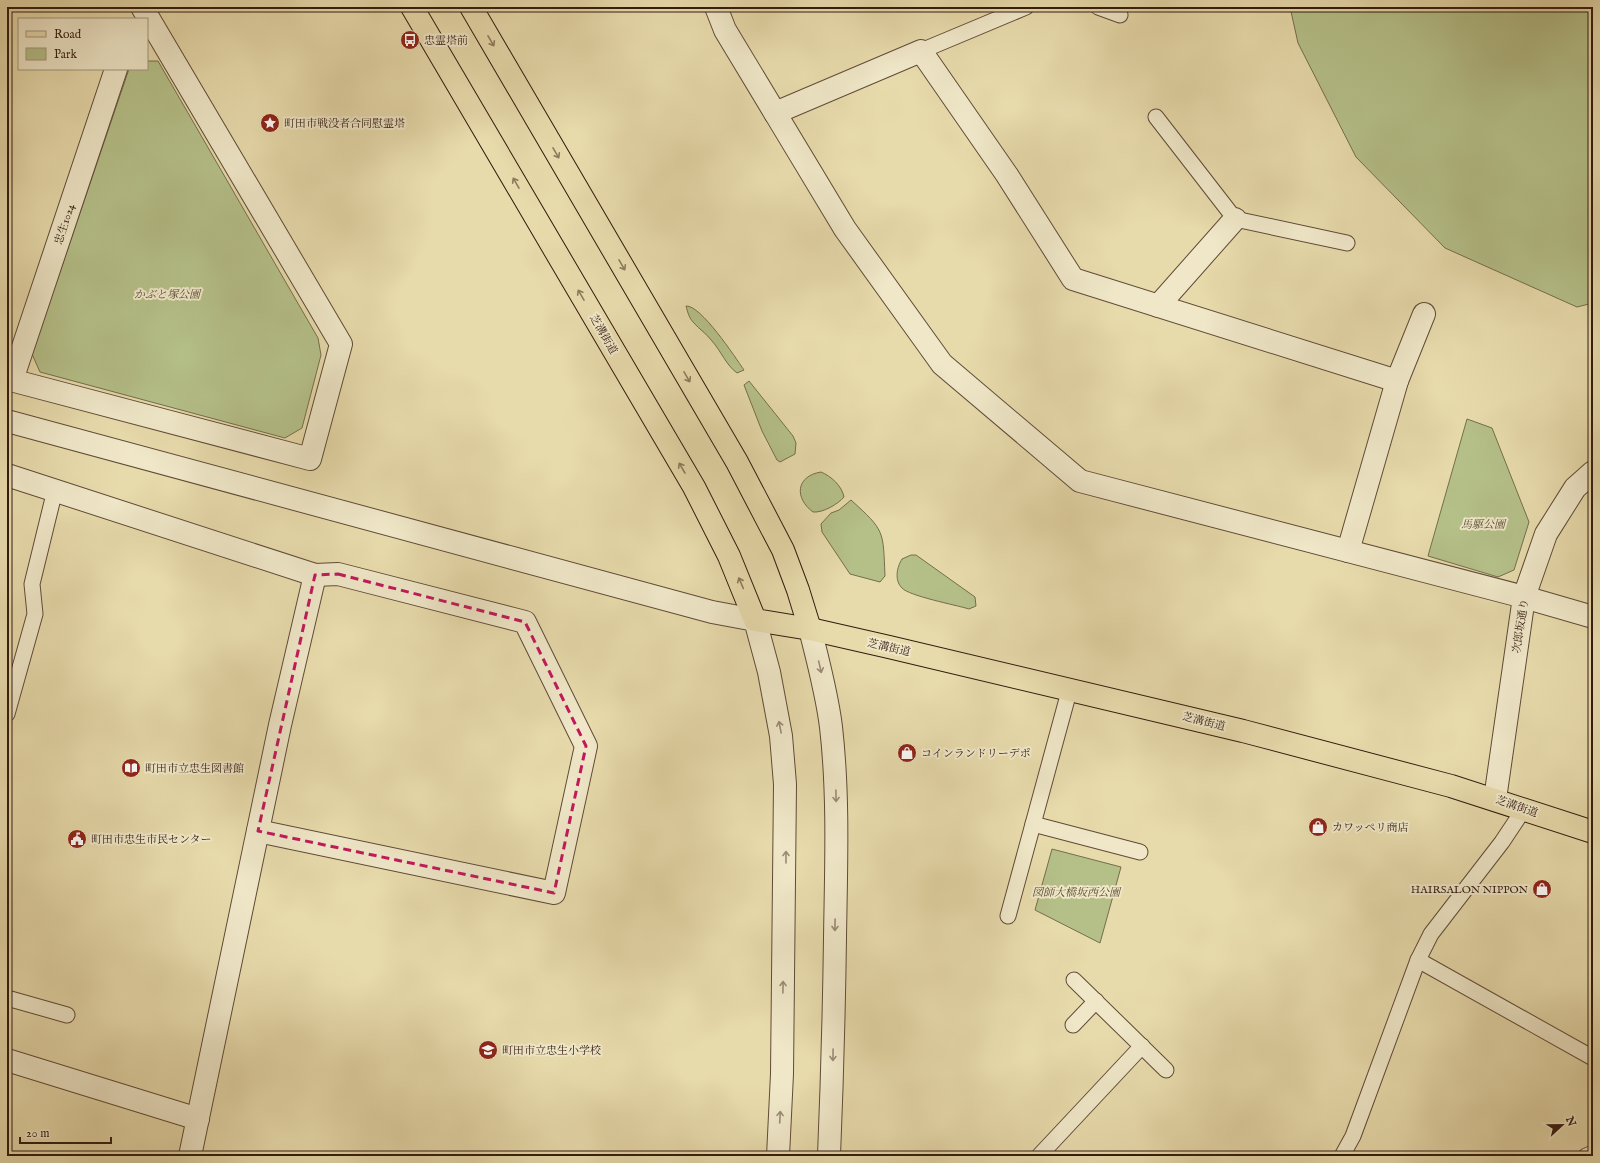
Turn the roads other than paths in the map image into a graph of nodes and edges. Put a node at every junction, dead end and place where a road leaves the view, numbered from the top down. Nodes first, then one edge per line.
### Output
1 (142, 7) edge
2 (412, 7) edge
3 (471, 7) edge
4 (1026, 7) edge
5 (1098, 7) edge
6 (718, 8) edge
7 (1120, 15) dead end
8 (136, 18) edge
9 (920, 51) junction
10 (116, 70) edge
11 (775, 113) junction
12 (1156, 117) dead end
13 (1236, 218) junction
14 (1347, 243) dead end
15 (1158, 306) junction
16 (1424, 314) dead end
17 (10, 379) edge
18 (1397, 381) junction
19 (7, 421) edge
20 (1593, 472) edge
21 (7, 475) edge
22 (55, 490) junction
23 (1348, 551) junction
24 (315, 575) junction
25 (1524, 596) junction
26 (1593, 617) edge
27 (755, 620) junction
28 (810, 629) junction
29 (1070, 688) junction
30 (7, 714) edge
31 (1495, 798) junction
32 (1524, 808) junction
33 (1033, 824) junction
34 (258, 831) junction
35 (1593, 832) edge
36 (1140, 852) dead end
37 (1008, 916) dead end
38 (1418, 960) junction
39 (1074, 980) dead end
40 (7, 998) edge
41 (1096, 1001) junction
42 (67, 1015) dead end
43 (1073, 1025) dead end
44 (1142, 1046) junction
45 (1593, 1058) edge
46 (7, 1060) edge
47 (1166, 1070) dead end
48 (198, 1119) junction
49 (1593, 1153) edge
50 (190, 1156) edge
51 (778, 1156) edge
52 (829, 1156) edge
53 (1039, 1156) edge
54 (1342, 1156) edge
55 (1586, 1156) edge

1 - 8 street
1 - 17 street
27 -> 2 main road, 芝溝街道
3 -> 28 main road
4 - 9 lane
5 - 7 lane
6 - 11 street
9 - 11 street
9 - 15 street
10 - 17 street, 忠生1024
11 - 23 street
12 - 13 lane
13 - 14 lane
13 - 15 street
15 - 18 street
16 - 18 street
18 - 23 street
19 - 27 street
20 - 25 street, 次郎坂通り
21 - 22 street
22 - 24 street
22 - 30 lane
23 - 25 street
24 - 34 street
24 - 34 street
25 - 26 street
25 - 31 street, 次郎坂通り
27 - 28 main road, 芝溝街道
51 -> 27 street
28 - 29 main road, 芝溝街道
28 -> 52 street
29 - 31 main road, 芝溝街道
29 - 33 lane
31 - 32 main road, 芝溝街道
32 - 35 main road, 芝溝街道
32 - 38 lane
33 - 36 lane
33 - 37 lane
34 - 48 street
38 - 45 lane
38 - 54 lane
39 - 41 lane
40 - 42 lane
41 - 43 lane
41 - 44 lane
44 - 47 lane
44 - 53 lane
46 - 48 street
48 - 50 street
49 - 55 lane

